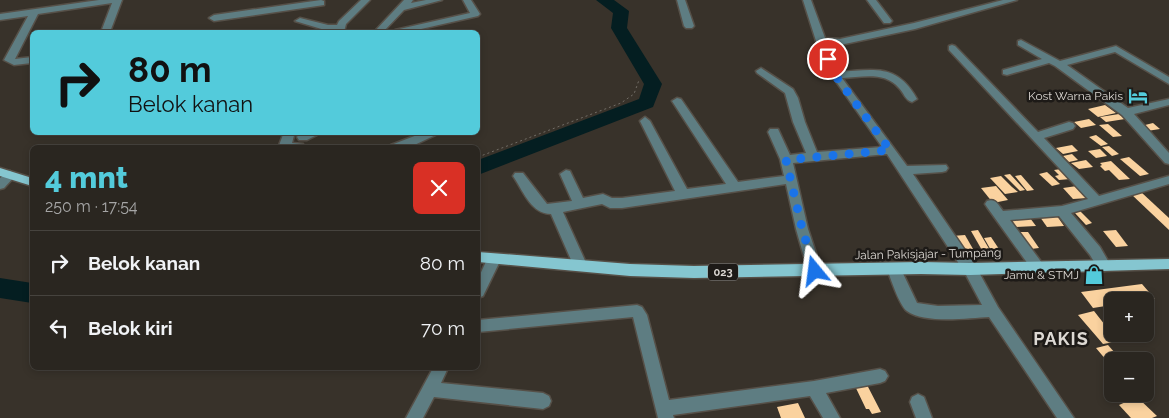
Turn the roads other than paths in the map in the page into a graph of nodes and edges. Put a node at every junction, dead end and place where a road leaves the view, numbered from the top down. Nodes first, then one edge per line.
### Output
1 (114, 0) edge
2 (366, 0) edge
3 (409, 0) edge
4 (438, 0) edge
5 (467, 0) edge
6 (681, 0) edge
7 (807, 0) edge
8 (871, 0) edge
9 (1012, 0) edge
10 (323, 2) edge
11 (299, 3) edge
12 (401, 8) junction
13 (34, 12) junction
14 (0, 17) edge
15 (214, 18) dead end
16 (887, 20) dead end
17 (300, 21) junction
18 (689, 26) dead end
19 (107, 30) edge
20 (327, 30) edge
21 (341, 30) edge
22 (380, 30) edge
23 (407, 30) edge
24 (1021, 43) dead end
25 (952, 48) dead end
26 (824, 50) junction
27 (30, 60) edge
28 (1055, 62) junction
29 (761, 70) dead end
30 (1007, 72) dead end
31 (835, 75) junction
32 (1169, 81) edge
33 (912, 99) dead end
34 (677, 101) dead end
35 (1169, 102) edge
36 (1126, 112) junction
37 (645, 121) dead end
38 (1069, 126) dead end
39 (774, 132) dead end
40 (314, 135) edge
41 (430, 135) edge
42 (1036, 136) junction
43 (301, 141) edge
44 (403, 145) edge
45 (890, 150) junction
46 (813, 156) junction
47 (786, 160) junction
48 (1169, 160) edge
49 (942, 168) dead end
50 (904, 171) junction
51 (5, 173) edge
52 (566, 174) dead end
53 (519, 176) dead end
54 (790, 178) junction
55 (1169, 180) edge
56 (30, 181) edge
57 (0, 185) edge
58 (735, 186) junction
59 (683, 194) junction
60 (1096, 201) junction
61 (579, 203) junction
62 (991, 204) dead end
63 (555, 209) junction
64 (1062, 211) junction
65 (1001, 216) junction
66 (480, 258) edge
67 (494, 259) junction
68 (1169, 264) edge
69 (580, 265) junction
70 (1104, 266) junction
71 (1038, 267) junction
72 (894, 269) junction
73 (970, 270) junction
74 (815, 271) junction
75 (480, 288) edge
76 (993, 311) junction
77 (480, 326) edge
78 (440, 370) edge
79 (880, 376) dead end
80 (814, 388) junction
81 (431, 389) junction
82 (543, 401) dead end
83 (918, 402) dead end
84 (665, 414) edge
85 (414, 418) edge
86 (832, 418) edge
87 (924, 418) edge
88 (1066, 418) edge

1 - 13 street
1 - 19 street
2 - 21 street
3 - 12 street
4 - 12 street
5 - 23 street
6 - 18 street
7 - 26 street
8 - 16 street
9 - 26 street
10 - 11 street
10 - 17 street
11 - 15 street
11 - 17 street
12 - 22 street
13 - 14 street
13 - 27 street
17 - 20 street
20 - 21 street
24 - 28 street
25 - 42 street
26 - 31 street
28 - 30 street
28 - 32 street
28 - 36 street
29 - 46 street
31 - 33 street
31 - 45 street
34 - 58 street
35 - 36 street
36 - 48 street
37 - 59 street
38 - 42 street
39 - 47 street
40 - 43 street
41 - 44 street
42 - 60 street
45 - 46 street
45 - 50 street
46 - 47 street
47 - 54 street
49 - 50 street
50 - 73 street
51 - 56 main road
51 - 57 street
52 - 61 street
53 - 63 street
54 - 58 street
54 - 74 street
55 - 60 street
58 - 59 street
59 - 61 street
60 - 64 street
61 - 63 street
62 - 65 street
63 - 69 street
64 - 65 street
64 - 70 street
65 - 71 street
66 - 67 main road, Jalan Pakisjajar - Tumpang / 023
67 - 69 main road, Jalan Pakisjajar - Tumpang / 023
67 - 75 street
68 - 70 main road, Jalan Pakisjajar - Tumpang / 023
69 - 74 main road, Jalan Pakisjajar - Tumpang / 023
70 - 71 main road, Jalan Pakisjajar - Tumpang / 023
71 - 73 main road, Jalan Pakisjajar - Tumpang / 023
72 - 73 main road, Jalan Pakisjajar - Tumpang / 023
72 - 74 main road, Jalan Pakisjajar - Tumpang / 023
72 - 76 street
73 - 76 street
76 - 88 street
77 - 84 street
78 - 81 street
79 - 80 street
80 - 84 street
80 - 86 street
81 - 82 street
81 - 85 street
83 - 87 street

